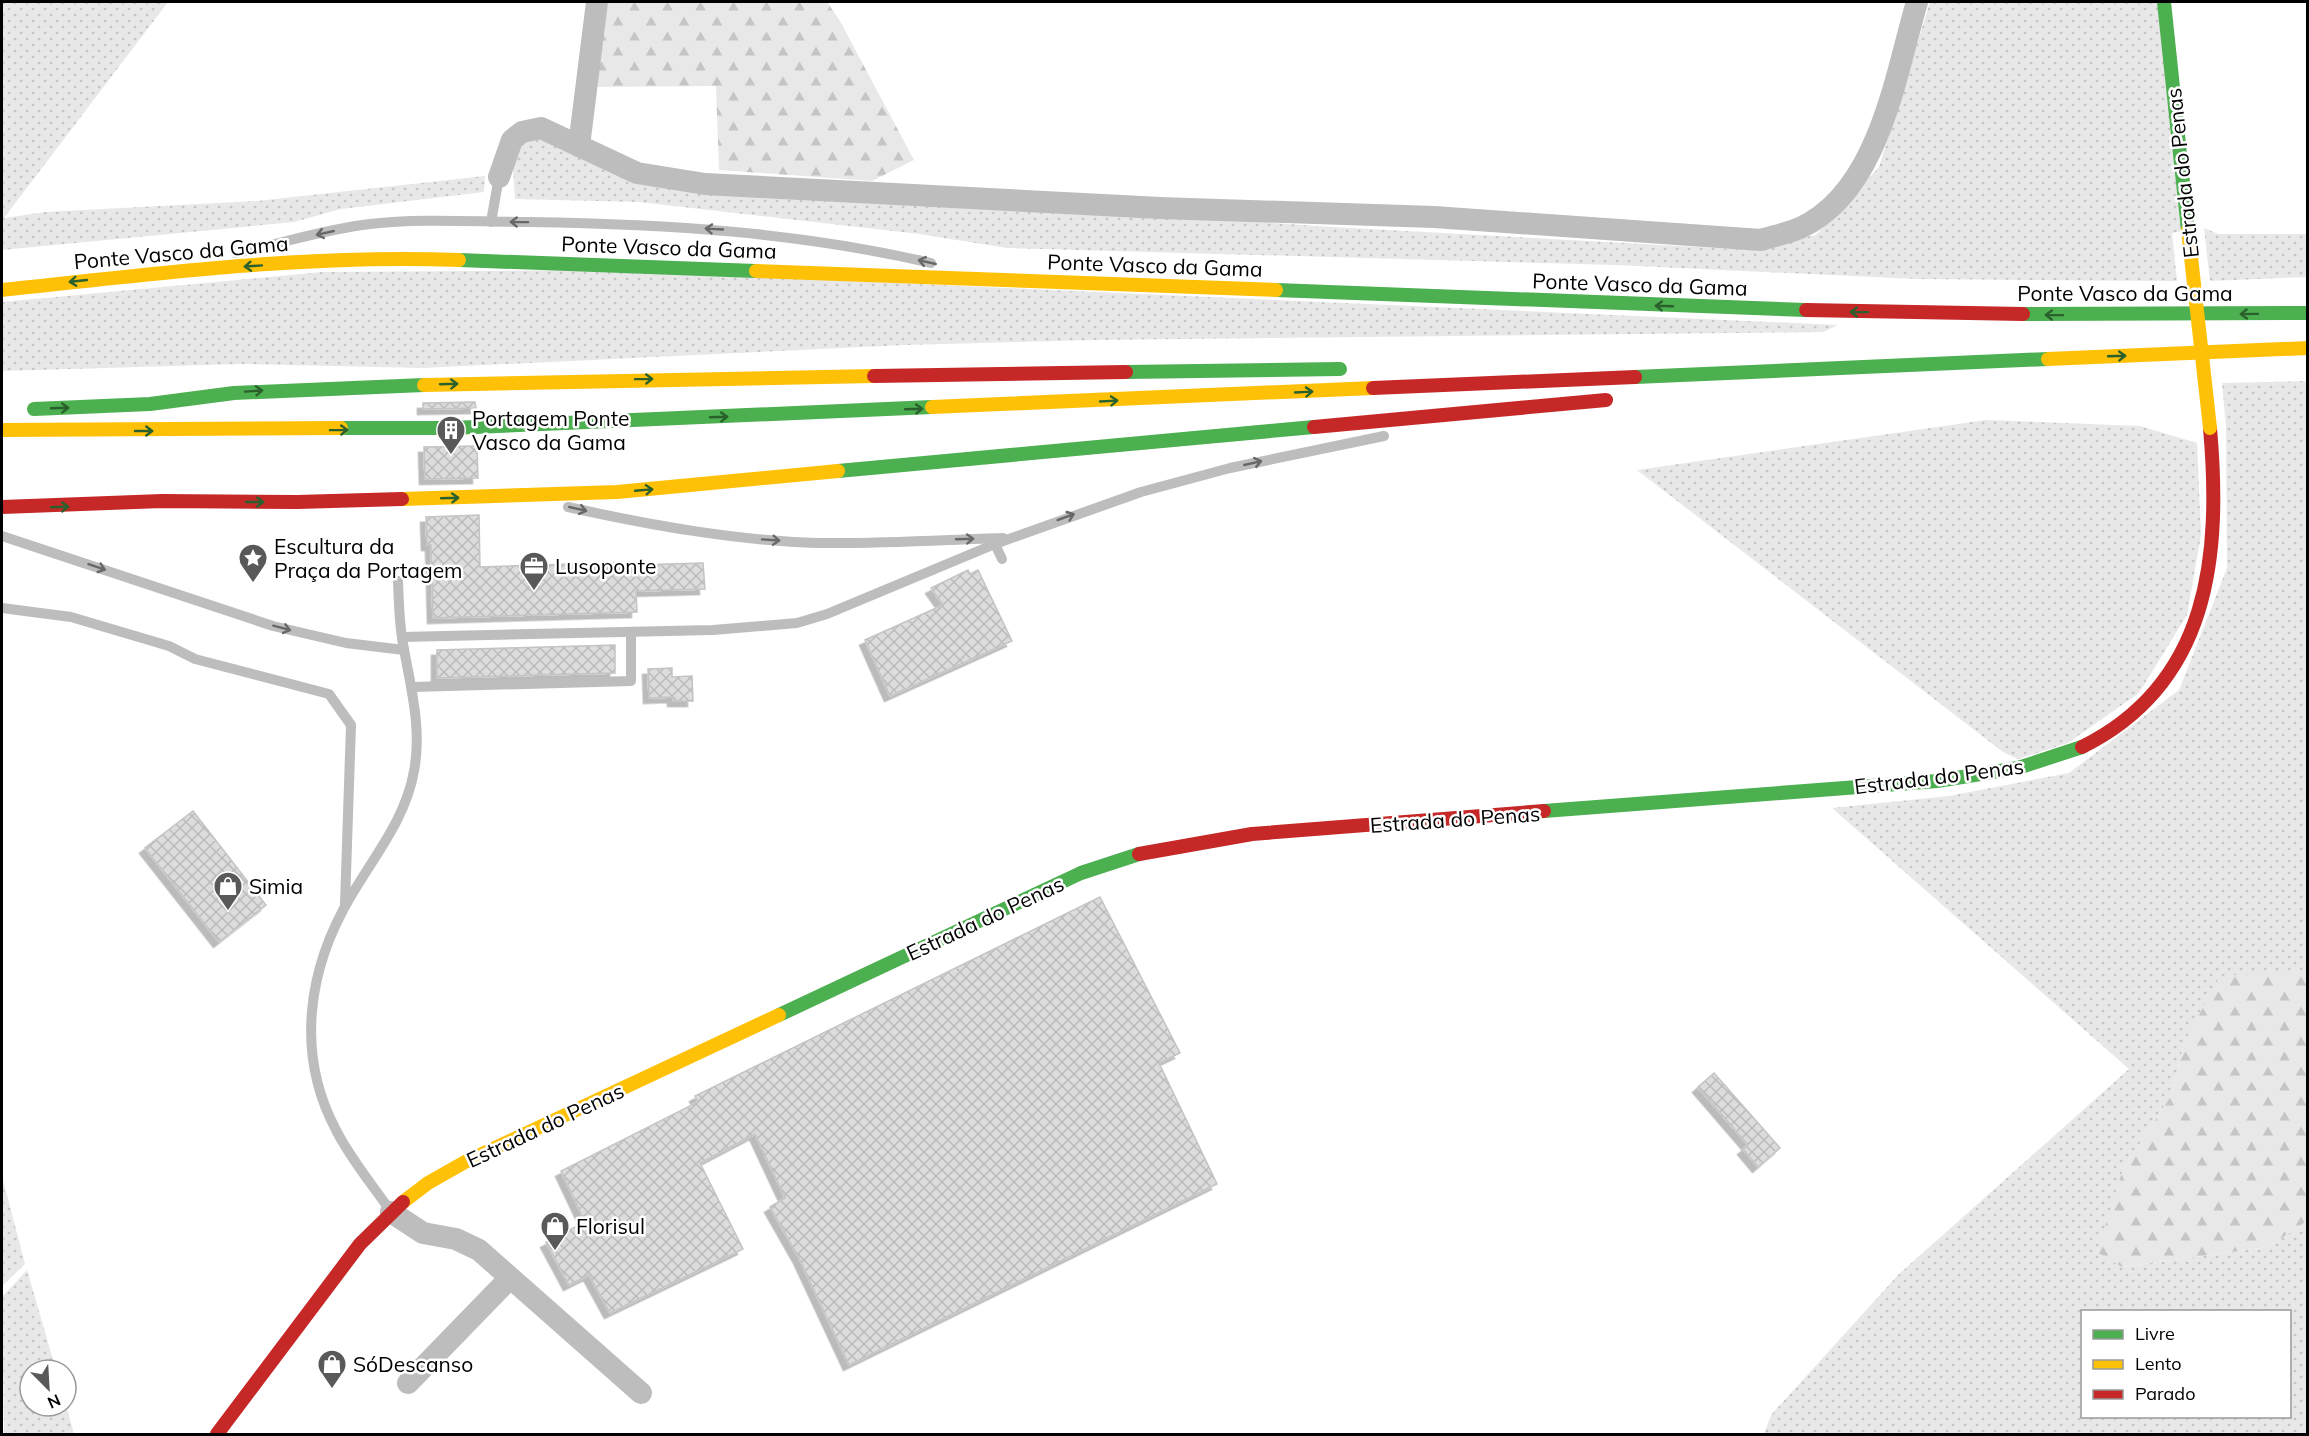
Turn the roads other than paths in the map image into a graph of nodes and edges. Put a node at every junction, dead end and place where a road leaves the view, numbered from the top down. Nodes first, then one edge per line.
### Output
1 (597, 2) edge
2 (1917, 2) edge
3 (2164, 2) edge
4 (579, 146) junction
5 (499, 177) joint
6 (491, 222) junction
7 (136, 275) junction
8 (1005, 280) junction
9 (2, 290) edge
10 (2307, 313) edge
11 (2307, 348) edge
12 (2037, 359) junction
13 (1560, 366) dead end
14 (1356, 369) dead end
15 (1741, 387) dead end
16 (1623, 398) dead end
17 (1551, 405) junction
18 (24, 409) dead end
19 (1425, 428) dead end
20 (2, 430) edge
21 (1391, 435) dead end
22 (521, 496) junction
23 (2, 507) edge
24 (2, 536) edge
25 (1011, 538) junction
26 (995, 544) junction
27 (1002, 559) dead end
28 (398, 581) dead end
29 (2, 608) edge
30 (631, 632) junction
31 (402, 637) junction
32 (404, 650) junction
33 (413, 687) junction
34 (345, 907) junction
35 (391, 1212) junction
36 (509, 1279) junction
37 (408, 1383) dead end
38 (641, 1393) dead end
39 (217, 1434) edge

1 - 4 street
2 - 4 street
3 - 35 main road, Estrada do Penas, bridge
4 - 5 street
5 - 6 lane
6 -> 7 lane
8 -> 6 lane
8 -> 7 main road, Ponte Vasco da Gama
7 -> 9 main road, Ponte Vasco da Gama
10 -> 8 main road, Ponte Vasco da Gama
12 -> 11 main road
12 - 13 main road
12 - 15 main road
20 -> 12 main road
18 -> 14 main road
16 - 17 main road
17 - 19 lane
22 -> 17 main road
25 -> 21 lane
23 -> 22 main road
22 -> 25 lane
24 -> 32 lane
25 - 26 lane
26 - 27 lane
26 - 30 lane
28 - 31 lane
29 - 34 lane
30 - 31 lane
30 - 33 lane
31 - 32 lane
32 - 33 lane
33 - 34 lane
34 - 35 lane
35 - 36 street
35 - 39 main road, Estrada do Penas
36 - 37 street
36 - 38 street

